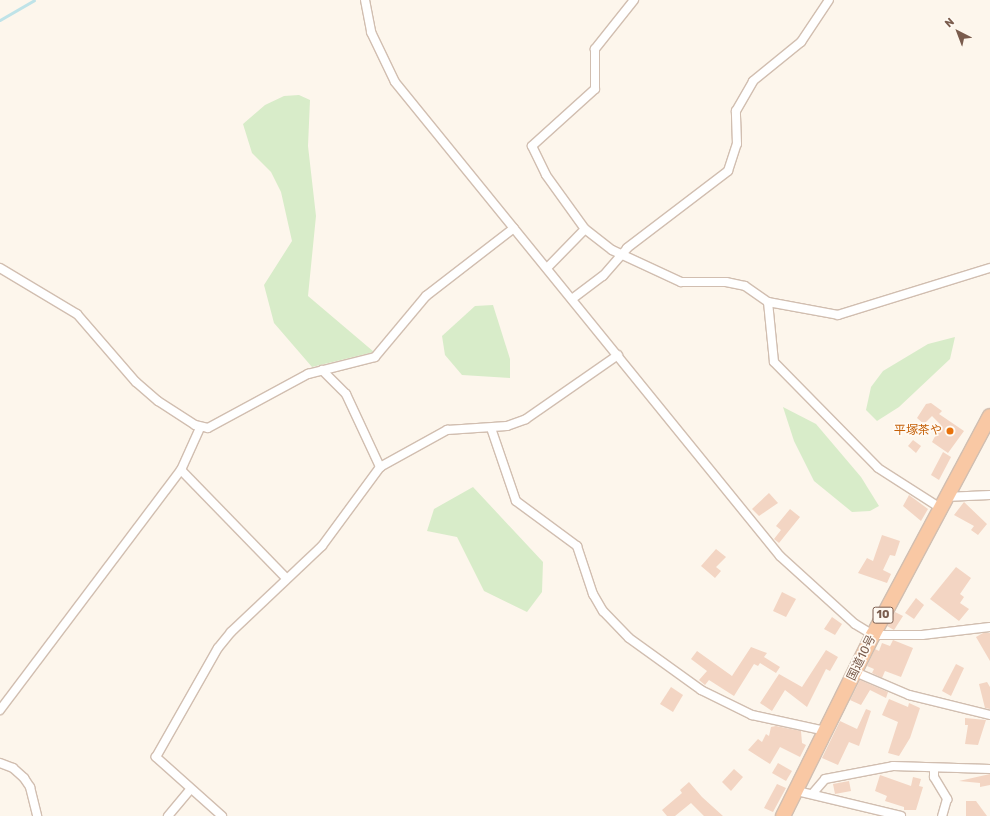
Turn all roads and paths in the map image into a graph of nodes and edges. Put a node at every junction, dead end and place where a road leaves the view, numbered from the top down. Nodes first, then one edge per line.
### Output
1 (365, 0) edge
2 (634, 0) edge
3 (829, 0) edge
4 (514, 228) junction
5 (585, 229) junction
6 (621, 255) junction
7 (0, 268) edge
8 (547, 268) junction
9 (990, 268) edge
10 (572, 299) junction
11 (768, 302) junction
12 (618, 356) junction
13 (322, 370) junction
14 (990, 416) edge
15 (200, 428) junction
16 (491, 428) junction
17 (380, 467) junction
18 (181, 470) junction
19 (990, 495) edge
20 (942, 502) junction
21 (286, 578) junction
22 (990, 626) edge
23 (873, 635) junction
24 (854, 672) junction
25 (0, 710) edge
26 (990, 715) edge
27 (826, 731) junction
28 (0, 764) edge
29 (934, 768) junction
30 (990, 769) edge
31 (192, 790) junction
32 (797, 791) junction
33 (813, 793) junction
34 (37, 816) edge
35 (168, 816) edge
36 (222, 816) edge
37 (783, 816) edge
38 (901, 816) edge
39 (942, 816) edge

1 - 4 street
2 - 5 street
3 - 6 street
4 - 8 street
4 - 13 street
5 - 6 street
5 - 8 street
6 - 10 street
6 - 11 street
7 - 15 street
8 - 10 street
9 - 11 street
10 - 12 street
11 - 20 street
12 - 16 street
12 - 23 street
13 - 15 street
13 - 17 street
14 - 20 highway, 国道10号 / 10
15 - 18 street
16 - 17 street
16 - 27 street
17 - 21 street
18 - 21 street
18 - 25 street
19 - 20 street
20 - 23 highway, 国道10号 / 10
21 - 31 street
22 - 23 street
23 - 24 highway, 国道10号 / 10
24 - 26 street
24 - 27 highway, 国道10号 / 10
27 - 32 highway, 国道10号 / 10
28 - 34 street
29 - 30 street
29 - 33 street
29 - 39 street
31 - 35 street
31 - 36 street
32 - 33 street
32 - 37 highway, 国道10号 / 10
33 - 38 street

